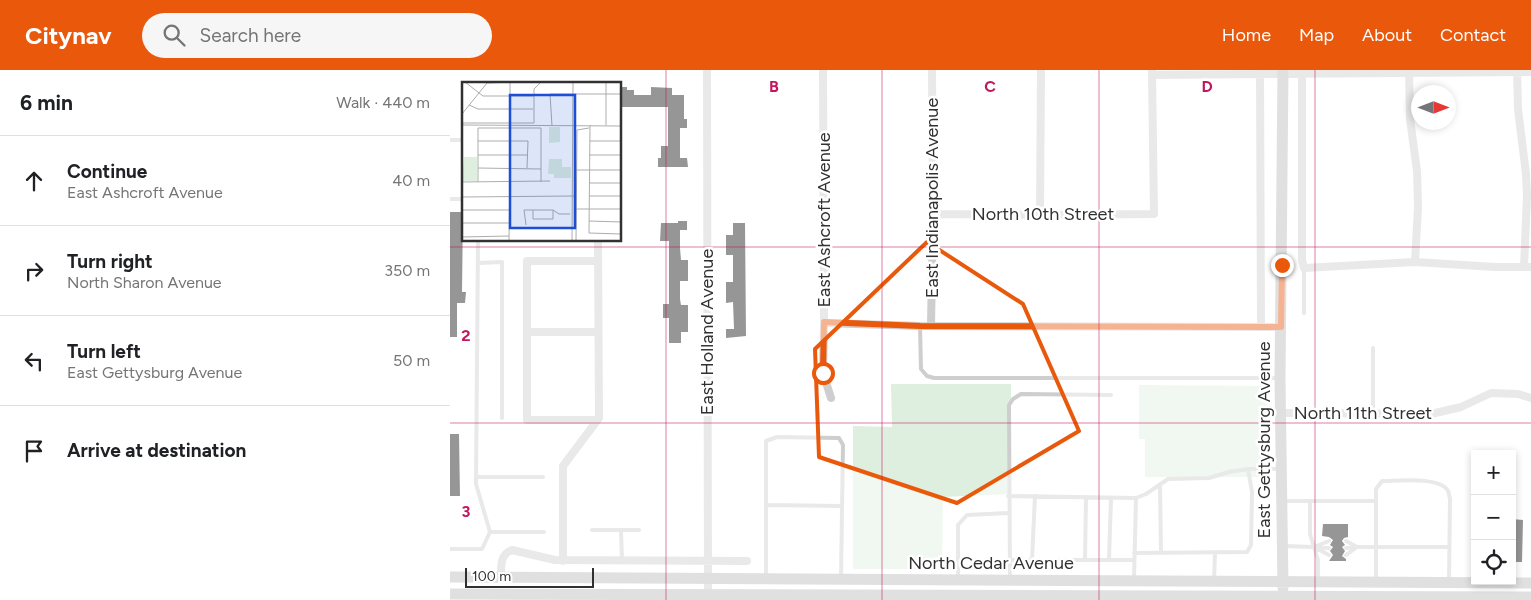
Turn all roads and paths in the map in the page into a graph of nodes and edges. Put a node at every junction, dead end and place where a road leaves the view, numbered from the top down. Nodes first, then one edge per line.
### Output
1 (707, 70) edge
2 (823, 70) edge
3 (932, 70) edge
4 (1041, 70) edge
5 (1409, 71) edge
6 (1517, 71) edge
7 (1152, 72) edge
8 (1302, 72) edge
9 (1531, 72) edge
10 (1260, 73) edge
11 (1283, 73) edge
12 (933, 214) junction
13 (1040, 215) junction
14 (478, 241) edge
15 (598, 241) edge
16 (598, 261) junction
17 (1415, 262) junction
18 (478, 263) junction
19 (1527, 267) edge
20 (1304, 268) junction
21 (1304, 313) dead end
22 (824, 322) junction
23 (920, 326) junction
24 (931, 326) junction
25 (1261, 327) junction
26 (1281, 327) junction
27 (527, 332) junction
28 (598, 332) junction
29 (1373, 348) dead end
30 (1280, 378) junction
31 (1111, 395) dead end
32 (831, 398) dead end
33 (1531, 398) edge
34 (1280, 412) junction
35 (1373, 413) junction
36 (502, 418) dead end
37 (597, 420) junction
38 (1248, 469) junction
39 (1281, 469) junction
40 (476, 477) junction
41 (543, 477) dead end
42 (1160, 485) junction
43 (1008, 496) junction
44 (1035, 496) junction
45 (1086, 497) junction
46 (1111, 498) junction
47 (1136, 498) junction
48 (1281, 501) junction
49 (1310, 501) junction
50 (1376, 501) junction
51 (766, 505) junction
52 (842, 506) junction
53 (1008, 513) junction
54 (592, 530) dead end
55 (621, 530) junction
56 (639, 530) dead end
57 (490, 532) junction
58 (544, 532) dead end
59 (1329, 541) dead end
60 (1346, 541) dead end
61 (1282, 546) junction
62 (1314, 547) junction
63 (1357, 547) junction
64 (1376, 547) junction
65 (1449, 547) junction
66 (1329, 548) dead end
67 (1346, 548) dead end
68 (450, 549) edge
69 (1134, 553) junction
70 (1161, 553) junction
71 (1214, 553) junction
72 (1329, 555) dead end
73 (1346, 555) dead end
74 (563, 560) junction
75 (1009, 560) junction
76 (1032, 560) junction
77 (1085, 560) junction
78 (1109, 560) junction
79 (1134, 560) junction
80 (622, 561) junction
81 (708, 561) junction
82 (747, 561) dead end
83 (450, 577) edge
84 (501, 577) junction
85 (607, 578) junction
86 (708, 579) junction
87 (766, 579) junction
88 (841, 580) junction
89 (920, 580) junction
90 (958, 580) junction
91 (1010, 580) junction
92 (1134, 581) junction
93 (1214, 582) junction
94 (1282, 582) junction
95 (1318, 582) junction
96 (1471, 582) edge
97 (1376, 583) junction
98 (1449, 583) junction
99 (1516, 583) edge
100 (1531, 583) edge
101 (450, 588) edge
102 (450, 594) edge
103 (708, 594) junction
104 (1083, 596) junction
105 (607, 597) edge
106 (920, 597) edge
107 (1283, 598) edge
108 (1384, 598) edge
109 (1531, 598) edge

1 - 81 street, East Holland Avenue
2 - 22 street, East Ashcroft Avenue
3 - 12 street, East Indianapolis Avenue
4 - 13 street
5 - 6 street
5 - 8 street
5 - 17 street
6 - 9 street
6 - 19 street
7 - 10 street
7 - 13 street, North 10th Street
8 - 11 street
8 - 20 street
10 - 11 street
10 - 25 street
11 - 26 main road, East Gettysburg Avenue
12 - 13 street, North 10th Street
12 - 24 street, East Indianapolis Avenue
14 - 18 lane
15 - 16 street
16 - 27 street
16 - 28 street
17 - 19 street
17 - 20 street
18 - 36 lane
18 - 40 lane
20 - 21 lane
22 - 23 street
22 - 32 street, East Ashcroft Avenue
23 - 24 street
23 - 30 lane
24 - 25 street
25 - 26 street
26 - 30 main road, East Gettysburg Avenue
27 - 28 street
27 - 37 street
28 - 37 street
29 - 35 lane
30 - 34 main road, East Gettysburg Avenue
31 - 43 lane
33 - 35 street, North 11th Street
34 - 35 street, North 11th Street
34 - 39 main road, East Gettysburg Avenue
37 - 74 street
38 - 39 lane
38 - 42 lane
38 - 71 lane
39 - 48 main road, East Gettysburg Avenue
40 - 41 lane
40 - 57 lane
42 - 47 lane
42 - 70 lane
43 - 44 lane
43 - 53 lane
44 - 45 lane
44 - 76 lane
45 - 46 lane
45 - 77 lane
46 - 47 lane
46 - 78 lane
47 - 69 lane
48 - 49 lane
48 - 61 main road, East Gettysburg Avenue
49 - 50 lane
49 - 62 lane
50 - 64 lane
50 - 65 lane
51 - 52 lane
51 - 52 lane
51 - 87 lane
52 - 88 lane
53 - 75 lane
53 - 90 lane
54 - 55 lane
55 - 56 lane
55 - 80 lane
57 - 58 lane
57 - 68 lane
59 - 62 lane
60 - 63 lane
61 - 62 lane
61 - 94 main road, East Gettysburg Avenue
62 - 66 lane
62 - 72 lane
62 - 95 lane
63 - 64 lane
63 - 67 lane
63 - 73 lane
64 - 65 lane
64 - 97 lane
65 - 98 lane
69 - 70 lane
69 - 79 lane
70 - 71 lane
71 - 93 lane
74 - 80 street
74 - 84 street
75 - 76 lane
75 - 91 lane
76 - 77 lane
77 - 78 lane
78 - 79 lane
79 - 92 lane
80 - 81 street
81 - 82 street
81 - 86 street, East Holland Avenue
83 - 84 main road, North Cedar Avenue
84 - 85 main road, North Cedar Avenue
84 - 101 main road
85 - 86 main road, North Cedar Avenue
85 - 105 street
86 - 87 main road, North Cedar Avenue
86 - 103 street, East Holland Avenue
87 - 88 main road, North Cedar Avenue
88 - 89 main road, North Cedar Avenue
89 - 90 main road, North Cedar Avenue
89 - 106 street
90 - 91 main road, North Cedar Avenue
91 - 92 main road, North Cedar Avenue
92 - 93 main road, North Cedar Avenue
92 - 104 main road
93 - 94 main road, North Cedar Avenue
94 - 95 main road, North Cedar Avenue
94 - 107 main road, East Gettysburg Avenue
95 - 97 main road, North Cedar Avenue
96 - 98 main road, North Cedar Avenue
97 - 98 main road, North Cedar Avenue
99 - 100 main road, North Cedar Avenue
102 - 105 main road, North Cedar Avenue
103 - 105 main road, North Cedar Avenue
103 - 106 main road, North Cedar Avenue
104 - 106 main road, North Cedar Avenue
104 - 107 main road, North Cedar Avenue
107 - 108 main road, North Cedar Avenue
108 - 109 main road, North Cedar Avenue

